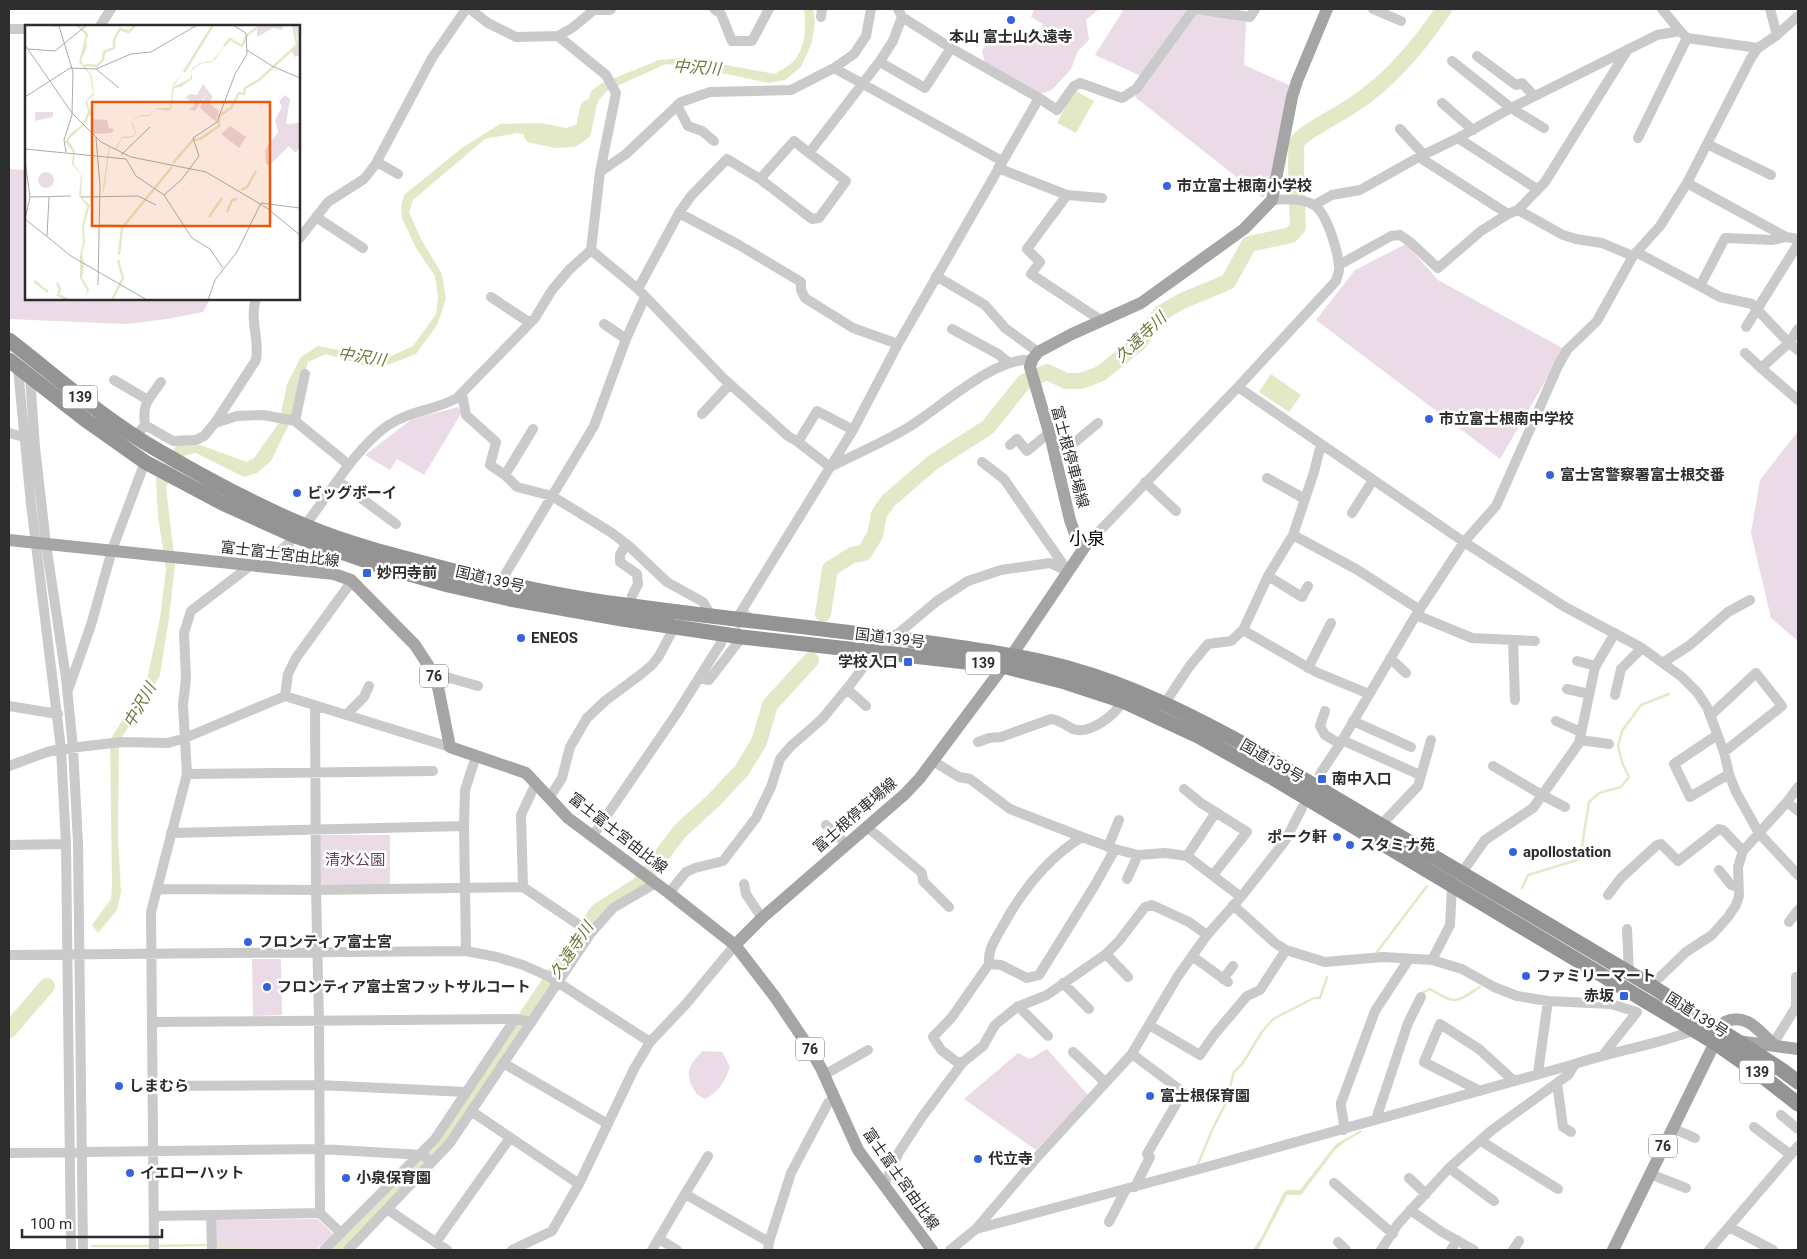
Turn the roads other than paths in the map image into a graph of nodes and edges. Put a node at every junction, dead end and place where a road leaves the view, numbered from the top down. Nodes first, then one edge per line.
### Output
1 (111, 9) edge
2 (466, 9) edge
3 (470, 9) edge
4 (611, 9) edge
5 (714, 9) edge
6 (769, 9) edge
7 (871, 9) edge
8 (1195, 9) edge
9 (1254, 9) edge
10 (1328, 9) edge
11 (1373, 9) edge
12 (1662, 9) edge
13 (1770, 9) edge
14 (900, 13) edge
15 (1798, 16) edge
16 (1401, 21) dead end
17 (101, 25) edge
18 (9, 29) edge
19 (25, 29) edge
20 (1683, 35) junction
21 (1777, 35) junction
22 (558, 36) junction
23 (951, 48) junction
24 (1629, 48) junction
25 (1758, 48) junction
26 (1477, 56) dead end
27 (1452, 61) dead end
28 (880, 62) junction
29 (834, 68) junction
30 (862, 85) junction
31 (1534, 96) junction
32 (1039, 98) junction
33 (1442, 102) dead end
34 (677, 105) junction
35 (1512, 108) junction
36 (1544, 128) dead end
37 (1400, 129) dead end
38 (1473, 130) junction
39 (1458, 138) junction
40 (1638, 138) dead end
41 (714, 141) dead end
42 (1707, 144) junction
43 (809, 154) junction
44 (1421, 156) junction
45 (377, 162) junction
46 (1000, 164) junction
47 (600, 172) junction
48 (398, 174) dead end
49 (1771, 175) dead end
50 (760, 179) junction
51 (1687, 183) junction
52 (1537, 189) junction
53 (1067, 195) junction
54 (1102, 198) dead end
55 (1277, 200) junction
56 (1314, 205) junction
57 (1518, 210) junction
58 (679, 213) junction
59 (1508, 214) junction
60 (316, 217) junction
61 (1786, 237) junction
62 (300, 238) edge
63 (1798, 240) edge
64 (1798, 244) edge
65 (364, 248) dead end
66 (591, 250) junction
67 (1634, 254) junction
68 (1339, 265) junction
69 (936, 276) junction
70 (1700, 286) junction
71 (638, 289) junction
72 (491, 297) dead end
73 (645, 297) junction
74 (256, 300) edge
75 (1757, 309) junction
76 (1102, 322) junction
77 (530, 323) junction
78 (604, 324) dead end
79 (1746, 327) dead end
80 (952, 329) dead end
81 (1798, 329) edge
82 (626, 339) junction
83 (9, 340) edge
84 (1789, 343) junction
85 (898, 344) junction
86 (1798, 350) edge
87 (1745, 354) dead end
88 (1033, 360) junction
89 (1008, 362) junction
90 (40, 364) junction
91 (19, 368) edge
92 (1761, 368) junction
93 (305, 374) dead end
94 (114, 380) dead end
95 (162, 382) dead end
96 (730, 384) junction
97 (1238, 387) junction
98 (462, 394) junction
99 (148, 400) junction
100 (1798, 400) edge
101 (702, 414) dead end
102 (295, 421) junction
103 (215, 423) junction
104 (1098, 423) dead end
105 (533, 429) dead end
106 (140, 430) junction
107 (853, 430) junction
108 (9, 433) edge
109 (1049, 433) junction
110 (24, 437) junction
111 (798, 442) junction
112 (1321, 444) junction
113 (1010, 445) dead end
114 (1056, 458) junction
115 (146, 462) junction
116 (982, 462) dead end
117 (349, 465) junction
118 (830, 467) junction
119 (505, 475) junction
120 (1267, 478) dead end
121 (1373, 480) junction
122 (338, 481) junction
123 (1145, 482) junction
124 (552, 496) junction
125 (1305, 499) junction
126 (1176, 511) dead end
127 (1352, 513) dead end
128 (396, 524) dead end
129 (300, 531) junction
130 (1293, 535) junction
131 (9, 540) edge
132 (1464, 542) junction
133 (41, 544) junction
134 (626, 544) junction
135 (1086, 545) junction
136 (112, 550) junction
137 (772, 561) junction
138 (250, 566) junction
139 (264, 568) junction
140 (1067, 570) junction
141 (1268, 576) junction
142 (351, 580) junction
143 (500, 583) junction
144 (1308, 586) dead end
145 (632, 596) dead end
146 (1750, 600) dead end
147 (749, 611) tunnel mouth
148 (1418, 612) junction
149 (712, 617) junction
150 (736, 620) junction
151 (1331, 623) dead end
152 (675, 626) junction
153 (1243, 630) junction
154 (1615, 633) junction
155 (742, 637) junction
156 (894, 638) junction
157 (1513, 640) junction
158 (1535, 641) dead end
159 (721, 643) tunnel mouth
160 (1642, 648) junction
161 (886, 652) junction
162 (1390, 658) junction
163 (1007, 660) junction
164 (1578, 661) dead end
165 (1664, 662) junction
166 (1596, 666) junction
167 (1308, 668) junction
168 (1406, 674) dead end
169 (434, 677) junction
170 (699, 678) junction
171 (369, 686) dead end
172 (478, 686) dead end
173 (847, 689) junction
174 (1567, 690) dead end
175 (67, 692) junction
176 (1368, 694) junction
177 (1589, 694) junction
178 (1615, 695) dead end
179 (285, 696) junction
180 (1515, 700) dead end
181 (1123, 702) junction
182 (1165, 703) junction
183 (9, 706) edge
184 (315, 706) junction
185 (866, 706) dead end
186 (1325, 711) dead end
187 (58, 714) junction
188 (346, 715) junction
189 (1711, 715) junction
190 (1556, 720) dead end
191 (1353, 721) junction
192 (1580, 736) junction
193 (1717, 736) junction
194 (185, 738) junction
195 (1431, 740) dead end
196 (978, 742) dead end
197 (1341, 742) junction
198 (1608, 744) dead end
199 (450, 747) junction
200 (1412, 747) dead end
201 (73, 748) junction
202 (61, 749) junction
203 (1724, 752) junction
204 (476, 756) junction
205 (933, 761) junction
206 (9, 766) edge
207 (1493, 766) dead end
208 (432, 771) dead end
209 (317, 772) junction
210 (187, 774) junction
211 (1320, 774) dead end
212 (1729, 774) junction
213 (1420, 775) junction
214 (536, 783) junction
215 (1798, 787) edge
216 (1184, 790) dead end
217 (1542, 795) junction
218 (549, 798) junction
219 (1787, 802) junction
220 (1565, 806) dead end
221 (1302, 808) dead end
222 (1798, 811) edge
223 (1216, 812) junction
224 (1119, 820) dead end
225 (826, 825) dead end
226 (1381, 825) junction
227 (464, 826) junction
228 (867, 827) junction
229 (316, 831) junction
230 (171, 833) junction
231 (1759, 833) junction
232 (592, 837) junction
233 (1082, 838) junction
234 (66, 844) junction
235 (9, 845) edge
236 (847, 845) junction
237 (1111, 848) junction
238 (1743, 851) junction
239 (1138, 854) junction
240 (1186, 856) junction
241 (1718, 870) dead end
242 (1212, 875) junction
243 (1798, 875) edge
244 (649, 878) junction
245 (1127, 879) dead end
246 (1457, 880) junction
247 (744, 884) dead end
248 (523, 887) junction
249 (1738, 887) junction
250 (464, 888) junction
251 (157, 889) junction
252 (316, 890) junction
253 (669, 893) junction
254 (1608, 895) dead end
255 (1241, 897) junction
256 (1234, 906) junction
257 (949, 908) dead end
258 (1798, 910) edge
259 (762, 918) junction
260 (1789, 922) dead end
261 (1627, 929) dead end
262 (587, 930) junction
263 (1208, 935) junction
264 (735, 945) junction
265 (1286, 950) junction
266 (466, 951) junction
267 (317, 953) junction
268 (79, 954) junction
269 (151, 954) junction
270 (1106, 954) junction
271 (9, 955) edge
272 (67, 955) junction
273 (1192, 956) junction
274 (1409, 959) junction
275 (1432, 960) junction
276 (989, 964) junction
277 (1233, 966) dead end
278 (1629, 973) junction
279 (1128, 977) dead end
280 (1796, 977) dead end
281 (1659, 978) dead end
282 (554, 980) junction
283 (1064, 983) junction
284 (1421, 997) dead end
285 (1548, 1001) junction
286 (1019, 1007) junction
287 (1089, 1009) dead end
288 (319, 1020) junction
289 (523, 1021) junction
290 (152, 1022) junction
291 (1149, 1025) junction
292 (1694, 1030) junction
293 (1048, 1036) dead end
294 (1717, 1036) junction
295 (1738, 1041) junction
296 (650, 1042) junction
297 (1773, 1044) junction
298 (1798, 1049) edge
299 (868, 1050) dead end
300 (1073, 1052) dead end
301 (1132, 1054) junction
302 (1602, 1055) junction
303 (963, 1062) junction
304 (503, 1063) junction
305 (1574, 1064) junction
306 (1538, 1074) junction
307 (824, 1075) junction
308 (1514, 1081) junction
309 (1105, 1082) junction
310 (1798, 1082) edge
311 (1557, 1083) junction
312 (319, 1085) junction
313 (153, 1086) junction
314 (1480, 1090) junction
315 (466, 1092) junction
316 (835, 1098) junction
317 (1798, 1104) edge
318 (471, 1111) junction
319 (1782, 1115) dead end
320 (1376, 1119) junction
321 (608, 1124) junction
322 (1754, 1127) dead end
323 (1672, 1128) junction
324 (1798, 1129) edge
325 (1343, 1130) junction
326 (1571, 1132) dead end
327 (510, 1138) junction
328 (1695, 1138) dead end
329 (1481, 1141) junction
330 (1798, 1146) edge
331 (320, 1149) junction
332 (153, 1151) junction
333 (70, 1152) junction
334 (81, 1152) junction
335 (9, 1153) edge
336 (1791, 1155) junction
337 (708, 1156) dead end
338 (426, 1158) junction
339 (1449, 1168) junction
340 (1650, 1174) junction
341 (1409, 1178) dead end
342 (1334, 1183) dead end
343 (579, 1184) junction
344 (884, 1185) junction
345 (1130, 1188) junction
346 (1686, 1188) dead end
347 (1558, 1189) dead end
348 (685, 1194) junction
349 (1426, 1194) junction
350 (1494, 1201) dead end
351 (387, 1209) junction
352 (1410, 1210) junction
353 (320, 1213) junction
354 (211, 1215) junction
355 (154, 1216) junction
356 (1109, 1222) dead end
357 (1729, 1227) junction
358 (976, 1229) junction
359 (340, 1232) junction
360 (1393, 1234) junction
361 (659, 1239) junction
362 (1457, 1240) junction
363 (1519, 1241) dead end
364 (436, 1242) junction
365 (1338, 1242) dead end
366 (769, 1246) edge
367 (519, 1249) edge
368 (71, 1250) edge
369 (82, 1250) edge
370 (154, 1250) edge
371 (212, 1250) edge
372 (324, 1250) edge
373 (348, 1250) edge
374 (447, 1250) edge
375 (652, 1250) edge
376 (677, 1250) edge
377 (932, 1250) edge
378 (950, 1250) edge
379 (1346, 1250) edge
380 (1381, 1250) edge
381 (1451, 1250) edge
382 (1474, 1250) edge
383 (1513, 1250) edge
384 (1613, 1250) edge
385 (1710, 1250) edge
386 (1773, 1250) edge

1 - 17 street
2 - 45 street
3 - 22 street
4 - 22 street
5 - 6 street
7 - 29 street
8 - 9 street
8 - 32 street
10 - 55 main road
11 - 16 street
12 - 20 street
13 - 21 street
14 - 23 street
14 - 28 street
15 - 21 street
18 - 19 street
20 - 24 street
20 - 25 street
20 - 40 street
21 - 25 street
22 - 47 street
23 - 28 street
23 - 32 street
24 - 31 street
24 - 52 street
25 - 42 street
26 - 31 street
27 - 35 street
28 - 30 street
29 - 30 street
29 - 34 street
30 - 43 street
30 - 46 street
31 - 35 street
32 - 46 street
33 - 38 street
34 - 41 street
34 - 47 street
35 - 36 street
35 - 38 street
37 - 44 street
38 - 39 street
39 - 44 street
39 - 52 street
42 - 49 street
42 - 51 street
43 - 50 street
43 - 50 street
44 - 56 street
44 - 59 street
45 - 48 street
45 - 60 street
46 - 53 street
46 - 69 street
47 - 66 street
50 - 58 street
51 - 61 street
51 - 67 street
52 - 57 street
53 - 54 street
53 - 76 street
55 - 56 street
55 - 76 main road
56 - 68 street
57 - 59 street
57 - 67 street
58 - 71 street
58 - 85 street
59 - 68 street
60 - 62 street
60 - 65 street
61 - 63 street
61 - 70 street
64 - 75 street
66 - 71 street
66 - 77 street
67 - 70 street
67 - 132 street
68 - 97 street
69 - 85 street
69 - 88 street
70 - 75 street
71 - 73 street
72 - 77 street
73 - 82 street
73 - 96 street
74 - 103 street
75 - 79 street
75 - 84 street
76 - 88 main road
77 - 98 street
78 - 82 street
80 - 89 street
81 - 84 street
82 - 124 street
83 - 90 highway, 国道139号 / 139
84 - 86 street
84 - 92 street
85 - 107 street
87 - 92 street
88 - 89 street
88 - 109 main road, 富士根停車場線
89 - 118 street
90 - 91 street
90 - 106 highway, 国道139号 / 139
91 - 110 street
91 - 115 highway, 国道139号 / 139
91 - 133 street
92 - 100 street
93 - 102 street
94 - 99 street
95 - 99 street
96 - 101 street
96 - 111 street
97 - 112 street
97 - 123 street
98 - 117 street
98 - 119 street
99 - 106 street
102 - 103 street
102 - 117 street
103 - 106 street
104 - 114 street
105 - 119 street
106 - 129 highway, 国道139号 / 139
107 - 111 street
107 - 118 street
108 - 110 street
109 - 113 street
109 - 114 main road, 富士根停車場線
110 - 133 street
111 - 118 street
112 - 121 street
112 - 125 street
114 - 135 main road, 富士根停車場線
115 - 129 highway, 国道139号 / 139
115 - 136 street
116 - 140 street
117 - 122 street
118 - 137 street
119 - 124 street
120 - 125 street
121 - 127 street
121 - 132 street
122 - 128 street
122 - 129 street
123 - 126 street
123 - 135 street
124 - 134 street
124 - 143 street
125 - 130 street
129 - 139 street
129 - 143 highway, 国道139号 / 139
129 - 152 highway, 国道139号 / 139
130 - 141 street
130 - 148 street
131 - 133 main road, 富士富士宮由比線
132 - 148 street
132 - 154 street
133 - 136 main road, 富士富士宮由比線
133 - 175 street
133 - 187 street
134 - 145 street
134 - 149 street
135 - 140 main road, 富士根停車場線
136 - 138 main road, 富士富士宮由比線
136 - 175 street
137 - 147 street
137 - 150 street
138 - 139 main road, 富士富士宮由比線
138 - 194 street
139 - 142 main road, 富士富士宮由比線
140 - 156 street
140 - 163 main road, 富士根停車場線
141 - 144 street
141 - 153 street
142 - 169 main road, 富士富士宮由比線 / 76
142 - 179 street
143 - 149 highway, 国道139号 / 139
146 - 165 street
148 - 157 street
148 - 162 street
149 - 150 highway, 国道139号 / 139
150 - 156 highway, 国道139号 / 139
151 - 167 street
152 - 155 highway, 国道139号 / 139
152 - 218 street
153 - 167 street
153 - 182 street
154 - 160 street
154 - 166 street
155 - 161 highway, 国道139号 / 139
155 - 170 street
156 - 163 highway, 国道139号 / 139
157 - 158 street
157 - 180 street
159 - 170 street
160 - 165 street
160 - 178 street
161 - 163 highway, 国道139号 / 139
161 - 173 street
162 - 168 street
162 - 176 street
163 - 181 highway, 国道139号 / 139
163 - 182 highway, 国道139号 / 139
163 - 205 main road, 富士根停車場線
164 - 166 street
165 - 189 street
166 - 177 street
167 - 176 street
169 - 172 street
169 - 199 main road, 富士富士宮由比線 / 76
170 - 232 street
171 - 188 street
173 - 185 street
173 - 253 street
174 - 177 street
175 - 201 street
176 - 191 street
177 - 192 street
179 - 184 street
179 - 194 street
181 - 196 street
181 - 246 highway, 国道139号 / 139
182 - 226 highway, 国道139号 / 139
183 - 187 street
184 - 188 street
184 - 209 street
186 - 197 street
187 - 202 street
188 - 199 street
189 - 193 street
189 - 203 street
190 - 192 street
191 - 197 street
191 - 200 street
192 - 198 street
192 - 217 street
193 - 203 street
193 - 212 street
194 - 201 street
194 - 210 street
195 - 213 street
197 - 211 street
197 - 213 street
199 - 204 main road, 富士富士宮由比線 / 76
201 - 202 street
201 - 268 street
202 - 206 street
202 - 234 street
203 - 212 street
204 - 214 main road, 富士富士宮由比線 / 76
204 - 227 street
205 - 228 main road, 富士根停車場線
205 - 233 street
207 - 217 street
208 - 209 street
209 - 210 street
209 - 229 street
210 - 230 street
212 - 231 street
213 - 226 street
214 - 218 main road, 富士富士宮由比線 / 76
214 - 248 street
215 - 219 street
216 - 223 street
217 - 220 street
217 - 246 street
218 - 232 main road, 富士富士宮由比線 / 76
219 - 222 street
219 - 231 street
221 - 255 street
223 - 240 street
223 - 242 street
224 - 237 street
225 - 236 street
226 - 246 highway, 国道139号 / 139
227 - 229 street
227 - 250 street
228 - 236 main road, 富士根停車場線
228 - 257 street
229 - 230 street
229 - 252 street
230 - 251 street
231 - 238 street
231 - 243 street
232 - 244 main road, 富士富士宮由比線 / 76
233 - 237 street
233 - 276 street
234 - 235 street
234 - 272 street
236 - 259 main road, 富士根停車場線
237 - 239 street
237 - 276 street
238 - 249 street
238 - 254 street
239 - 240 street
239 - 245 street
240 - 242 street
241 - 249 street
242 - 255 street
244 - 253 main road, 富士富士宮由比線 / 76
244 - 262 street
246 - 275 street
246 - 278 highway, 国道139号 / 139
246 - 292 highway, 国道139号 / 139
247 - 259 street
248 - 250 street
248 - 262 street
249 - 281 street
250 - 252 street
250 - 266 street
251 - 252 street
251 - 269 street
252 - 267 street
253 - 264 main road, 富士富士宮由比線 / 76
255 - 256 street
256 - 263 street
256 - 265 street
258 - 260 street
259 - 264 main road, 富士根停車場線
261 - 278 street
262 - 282 street
263 - 270 street
263 - 273 street
264 - 296 street
264 - 307 main road, 富士富士宮由比線 / 76
265 - 274 street
265 - 291 street
266 - 267 street
266 - 282 street
267 - 269 street
267 - 288 street
268 - 269 street
268 - 272 street
268 - 334 street
269 - 290 street
270 - 279 street
270 - 283 street
271 - 272 street
272 - 333 street
273 - 277 street
273 - 291 street
274 - 275 street
274 - 325 street
275 - 285 street
276 - 303 street
278 - 294 highway, 国道139号 / 139
280 - 297 street
282 - 289 street
282 - 296 street
283 - 286 street
283 - 287 street
284 - 320 street
285 - 302 street
285 - 306 street
286 - 293 street
286 - 303 street
288 - 289 street
288 - 290 street
288 - 312 street
289 - 304 street
289 - 315 street
290 - 313 street
291 - 301 street
292 - 294 highway, 国道139号 / 139
292 - 302 street
294 - 295 highway, 国道139号 / 139
294 - 297 main road
294 - 317 highway, 139
294 - 323 main road, 76
295 - 297 main road
295 - 310 highway, 139
296 - 321 street
297 - 298 main road
299 - 307 street
300 - 309 street
301 - 309 street
301 - 345 street
302 - 305 street
303 - 344 street
304 - 318 street
304 - 321 street
305 - 306 street
305 - 311 street
306 - 308 street
307 - 316 main road, 富士富士宮由比線 / 76
308 - 314 street
308 - 314 street
309 - 358 street
311 - 326 street
311 - 329 street
312 - 313 street
312 - 315 street
312 - 331 street
313 - 332 street
314 - 320 street
315 - 338 street
316 - 344 main road, 富士富士宮由比線 / 76
316 - 366 street
318 - 327 street
318 - 338 street
319 - 324 street
320 - 325 street
321 - 343 street
322 - 336 street
323 - 328 street
323 - 340 main road, 76
325 - 345 street
327 - 343 street
327 - 364 street
329 - 339 street
329 - 347 street
330 - 336 street
331 - 332 street
331 - 338 street
331 - 353 street
332 - 334 street
332 - 355 street
333 - 334 street
333 - 335 street
333 - 368 street
334 - 369 street
336 - 357 street
337 - 348 street
338 - 351 street
338 - 359 street
339 - 349 street
339 - 350 street
340 - 346 street
340 - 384 main road, 76
341 - 349 street
342 - 360 street
343 - 367 street
344 - 377 main road, 富士富士宮由比線 / 76
345 - 356 street
345 - 358 street
348 - 361 street
348 - 366 street
349 - 352 street
351 - 364 street
351 - 373 street
352 - 360 street
352 - 362 street
353 - 354 street
353 - 359 street
354 - 355 street
354 - 371 street
355 - 370 street
357 - 385 street
357 - 386 street
358 - 378 street
359 - 372 street
360 - 380 street
361 - 375 street
361 - 376 street
362 - 381 street
362 - 382 street
363 - 383 street
364 - 374 street
365 - 379 street

